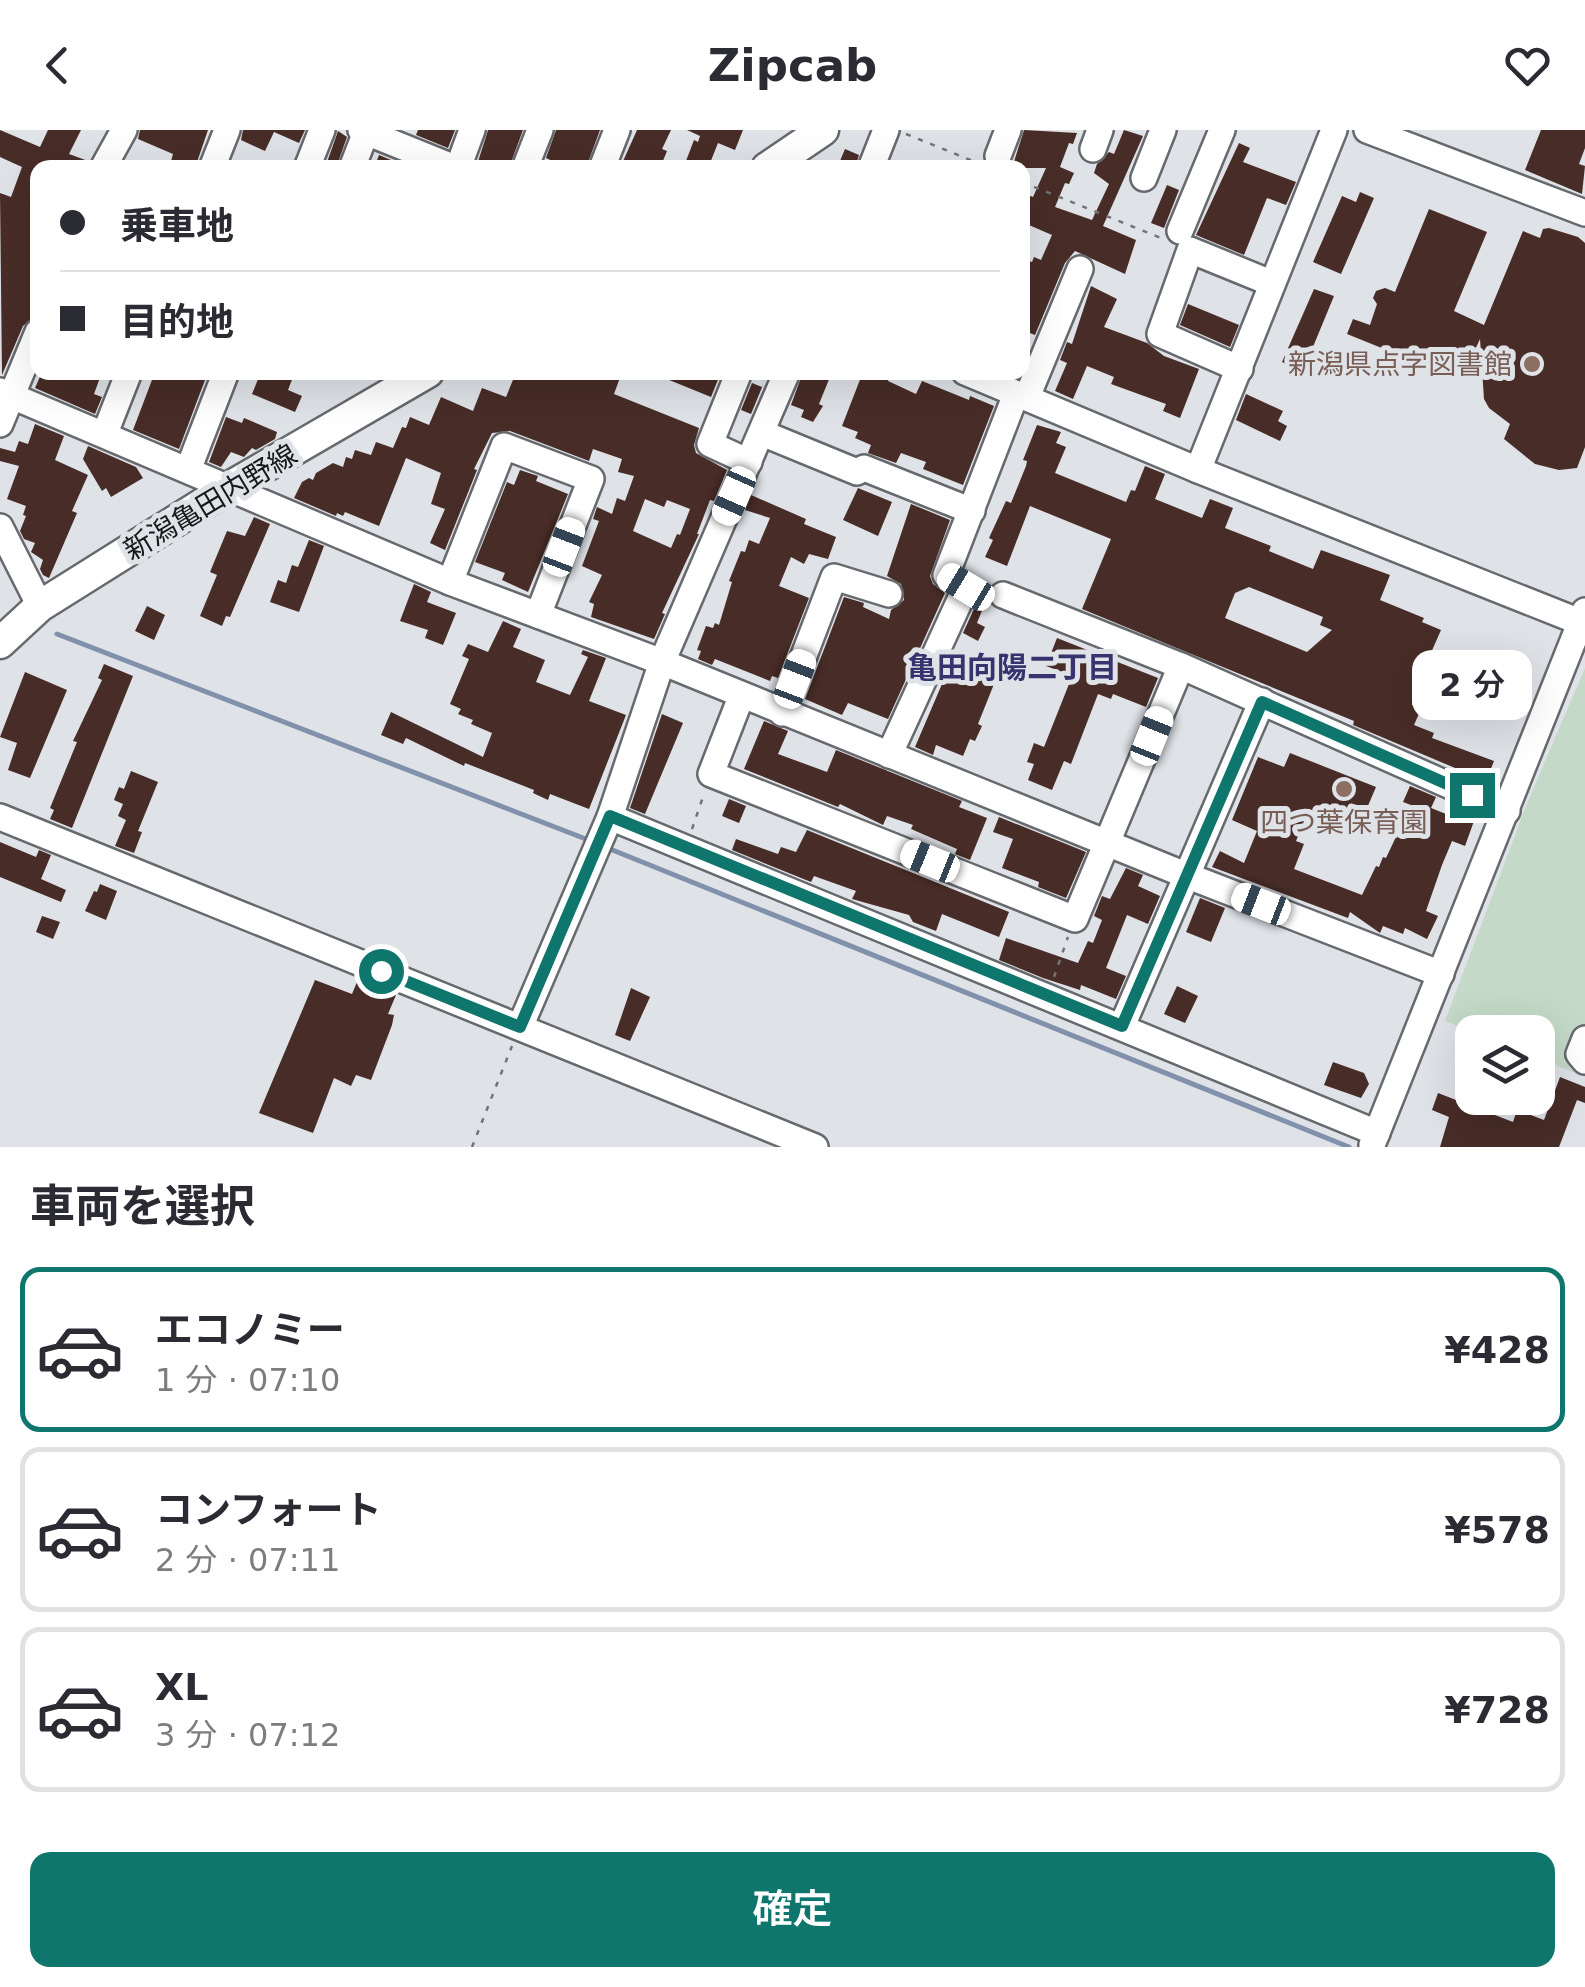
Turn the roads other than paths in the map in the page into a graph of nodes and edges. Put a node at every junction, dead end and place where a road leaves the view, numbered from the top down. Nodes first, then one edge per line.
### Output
1 (124, 130) edge
2 (227, 130) edge
3 (322, 130) edge
4 (472, 130) edge
5 (540, 130) edge
6 (617, 130) edge
7 (823, 130) edge
8 (886, 130) edge
9 (1008, 130) edge
10 (1163, 130) edge
11 (1222, 130) edge
12 (1334, 130) edge
13 (1368, 130) edge
14 (363, 131) edge
15 (396, 136) edge
16 (107, 160) edge
17 (215, 160) edge
18 (310, 160) edge
19 (354, 160) edge
20 (441, 160) edge
21 (459, 160) edge
22 (528, 160) edge
23 (605, 160) edge
24 (778, 160) edge
25 (874, 160) edge
26 (994, 160) edge
27 (1144, 178) dead end
28 (1585, 213) edge
29 (1185, 241) junction
30 (1080, 270) dead end
31 (1271, 283) junction
32 (30, 347) edge
33 (1240, 369) junction
34 (1030, 379) edge
35 (127, 380) edge
36 (223, 380) edge
37 (414, 380) edge
38 (736, 380) edge
39 (784, 380) edge
40 (984, 380) edge
41 (1029, 380) edge
42 (6, 393) edge
43 (1022, 396) junction
44 (0, 424) edge
45 (105, 433) junction
46 (762, 434) junction
47 (749, 462) junction
48 (188, 470) junction
49 (1198, 470) junction
50 (228, 488) junction
51 (972, 511) junction
52 (0, 527) edge
53 (450, 582) junction
54 (888, 594) dead end
55 (1003, 595) dead end
56 (40, 606) junction
57 (538, 615) junction
58 (1584, 619) edge
59 (0, 643) edge
60 (662, 662) junction
61 (1181, 666) junction
62 (741, 697) junction
63 (1262, 702) junction
64 (782, 713) junction
65 (889, 755) junction
66 (1507, 811) junction
67 (0, 816) edge
68 (610, 816) junction
69 (1109, 842) junction
70 (1188, 876) junction
71 (1441, 974) junction
72 (1122, 1026) junction
73 (520, 1027) junction
74 (1585, 1039) edge
75 (1585, 1061) edge
76 (1376, 1143) edge
77 (815, 1147) edge

1 - 16 street
2 - 17 street
3 - 18 street
4 - 21 street
5 - 22 street
6 - 23 street
7 - 24 main road
8 - 25 street
9 - 26 street
10 - 27 street
11 - 29 street
12 - 31 street
13 - 28 street
14 - 15 street
14 - 19 street
15 - 20 street
29 - 31 street
29 - 33 street
30 - 34 street
31 - 33 street
32 - 42 street
33 - 49 street
35 - 45 street
36 - 48 street
37 - 50 main road, 新潟亀田内野線
38 - 47 street
39 - 46 street
40 - 43 street
41 - 43 street
42 - 44 street
42 - 45 street
43 - 49 street
43 - 51 street
45 - 48 street
46 - 47 street
46 - 51 street
47 - 60 street
48 - 50 street
49 - 58 street
50 - 53 street
50 - 56 main road, 新潟亀田内野線
51 - 65 street
52 - 56 street
53 - 57 street
53 - 57 street
54 - 64 street
55 - 61 street
56 - 59 main road, 新潟亀田内野線
57 - 60 street
58 - 66 street
60 - 62 street
60 - 68 street
61 - 63 street
61 - 69 street
62 - 64 street
62 - 69 street
63 - 66 street
63 - 70 street
64 - 65 street
65 - 69 street
66 - 71 street
67 - 73 street
68 - 72 street
68 - 73 street
69 - 70 street
70 - 71 street
70 - 72 street
71 - 76 street
72 - 76 street
73 - 77 street
74 - 75 street

